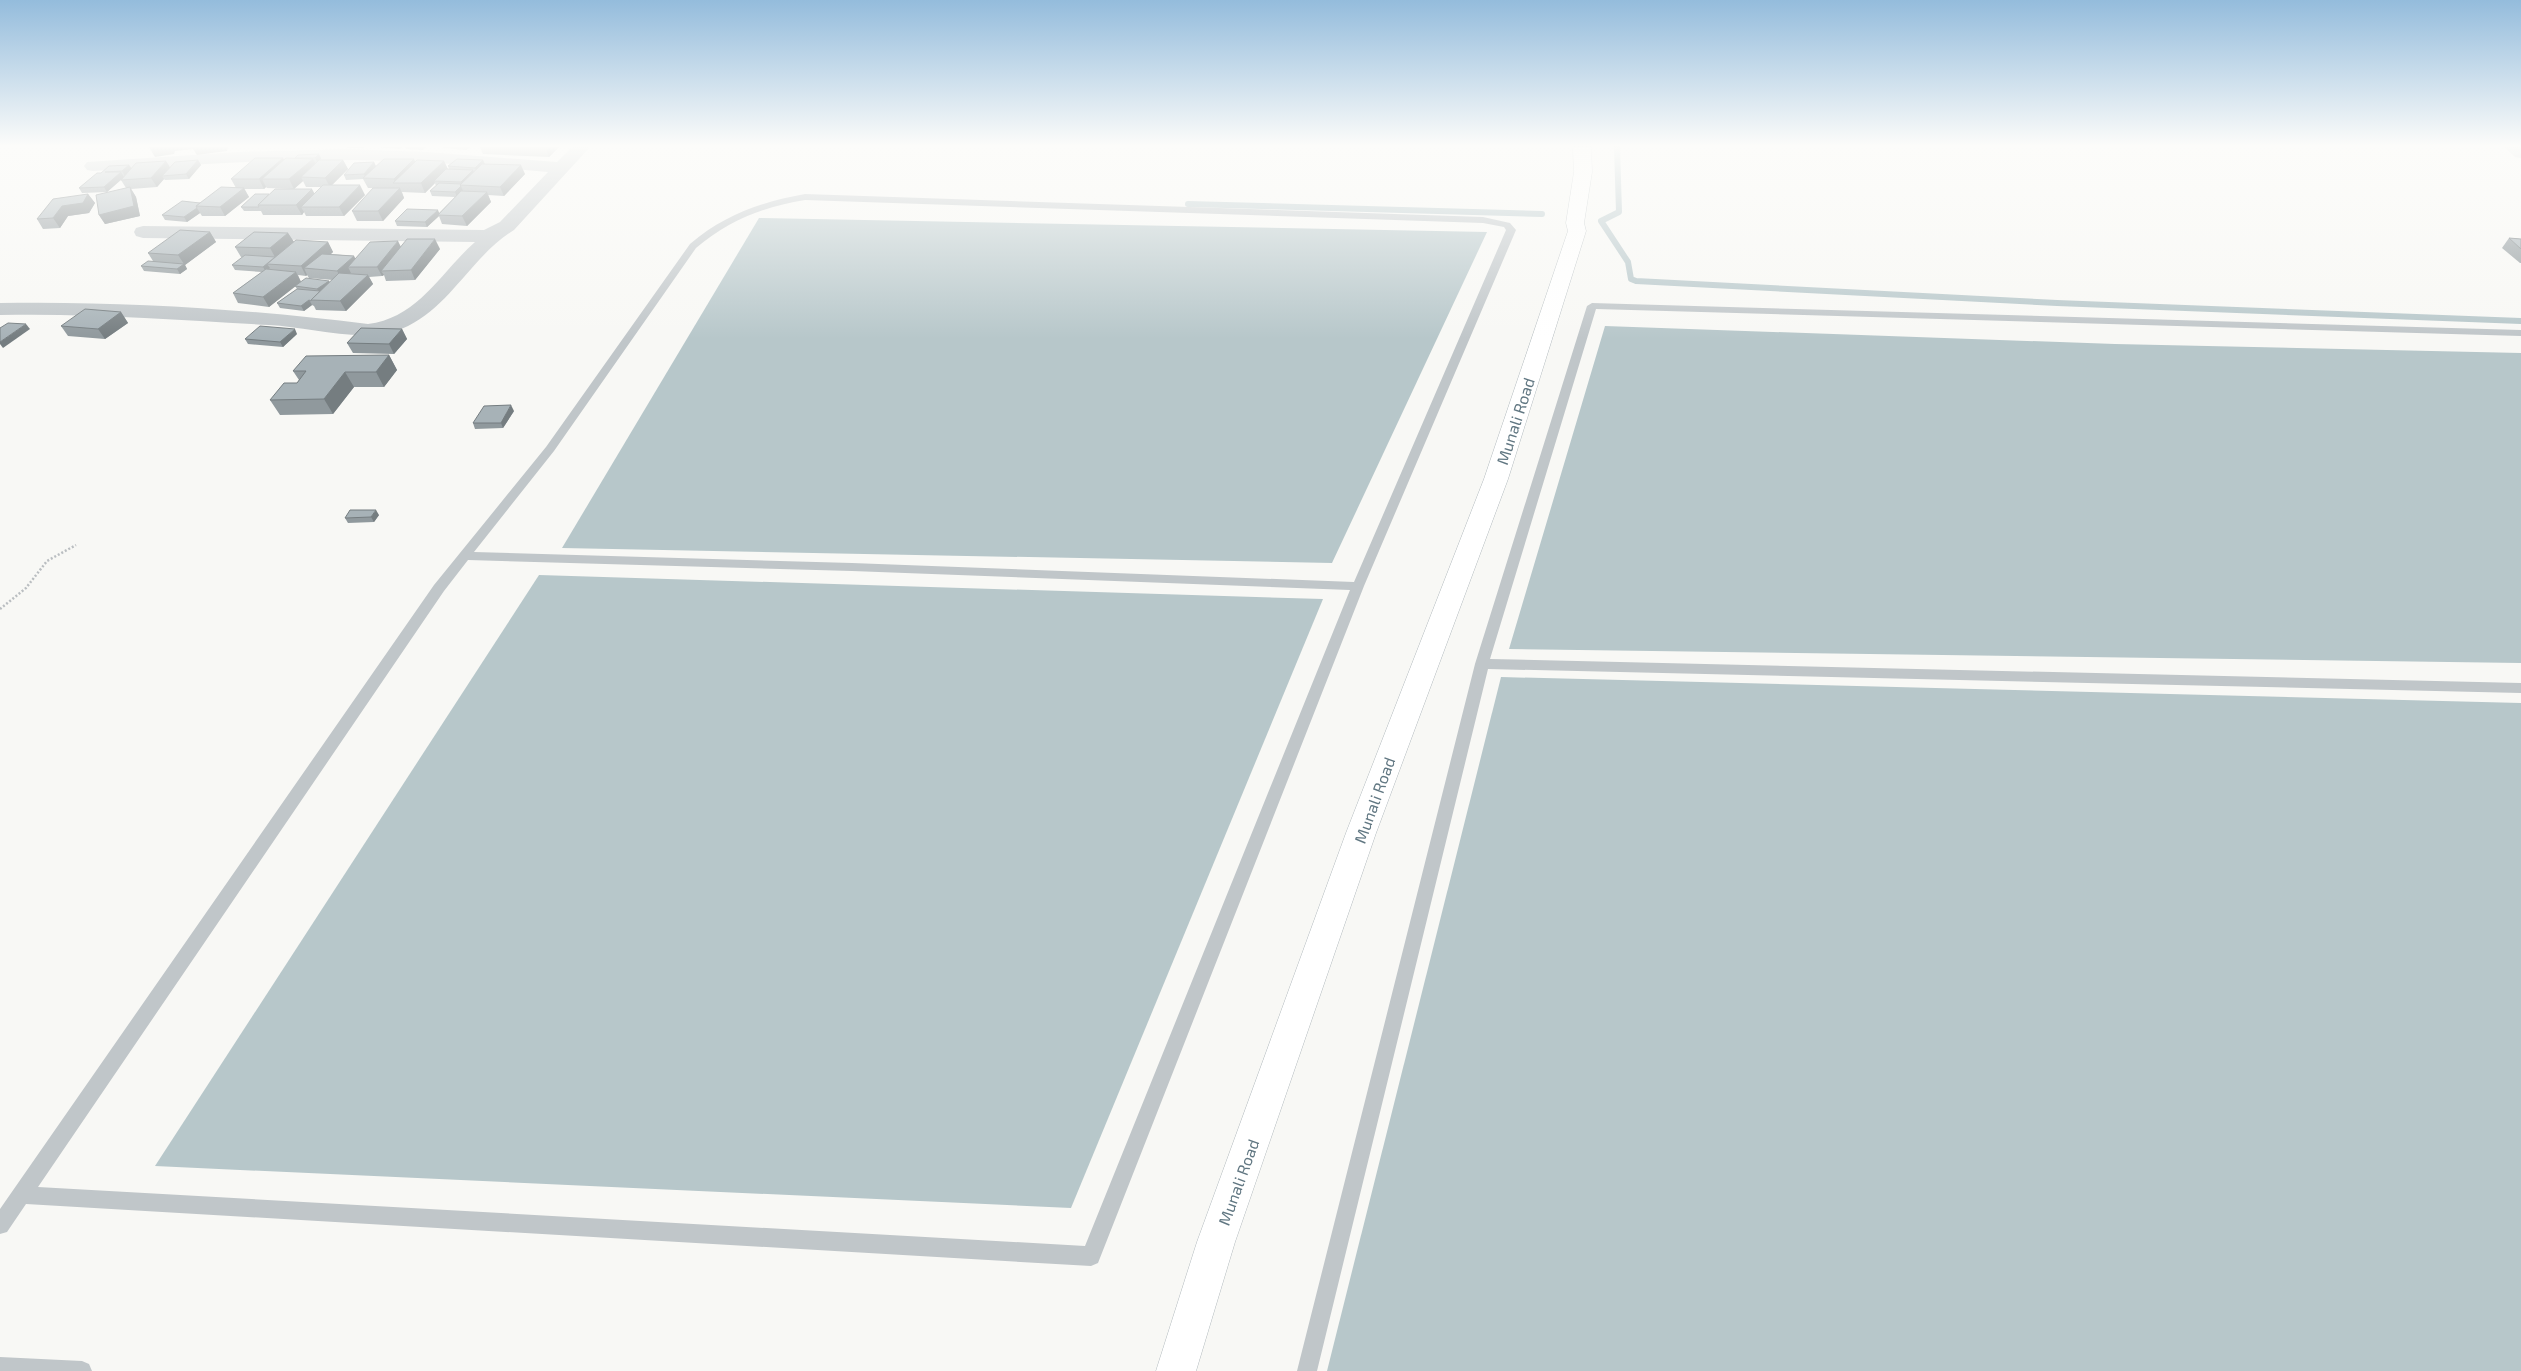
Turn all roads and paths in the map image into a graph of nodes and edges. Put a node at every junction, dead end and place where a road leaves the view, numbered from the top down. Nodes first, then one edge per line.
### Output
1 (520, 211) edge
2 (747, 211) edge
3 (1217, 211) edge
4 (1577, 211) edge
5 (1590, 211) edge
6 (1577, 231) junction
7 (143, 232) dead end
8 (494, 234) junction
9 (0, 309) edge
10 (2521, 333) edge
11 (76, 545) dead end
12 (464, 556) junction
13 (1358, 586) junction
14 (0, 609) edge
15 (1482, 664) junction
16 (2521, 688) edge
17 (21, 1195) junction
18 (0, 1225) edge
19 (0, 1367) edge
20 (82, 1371) edge
21 (1176, 1371) edge
22 (1306, 1371) edge

1 - 8 street
2 - 12 lane
3 - 13 lane
4 - 6 main road, Munali Road
5 - 6 main road, Munali Road
6 - 21 main road, Munali Road
7 - 8 street
8 - 9 street
10 - 15 lane
11 - 14 path
12 - 13 lane
12 - 17 lane
13 - 17 lane
15 - 16 lane
15 - 22 lane
17 - 18 lane
19 - 20 lane

